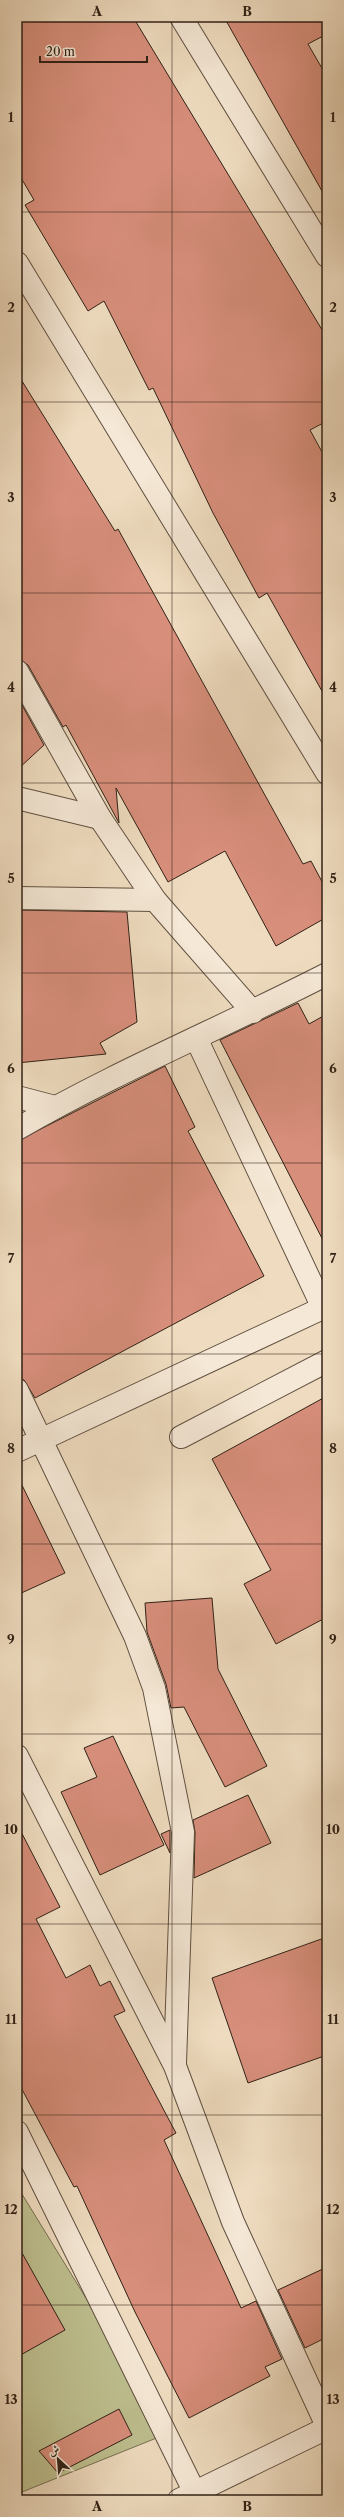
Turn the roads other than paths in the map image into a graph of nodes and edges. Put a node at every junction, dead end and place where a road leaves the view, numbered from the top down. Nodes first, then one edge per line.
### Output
1 (181, 17) edge
2 (327, 256) edge
3 (17, 263) edge
4 (17, 671) edge
5 (327, 773) edge
6 (17, 798) edge
7 (100, 818) junction
8 (17, 898) edge
9 (155, 900) junction
10 (327, 974) edge
11 (253, 1012) junction
12 (196, 1038) junction
13 (17, 1097) edge
14 (55, 1107) junction
15 (17, 1129) edge
16 (325, 1307) edge
17 (327, 1361) edge
18 (17, 1390) edge
19 (181, 1436) dead end
20 (42, 1439) junction
21 (17, 1451) edge
22 (17, 1756) edge
23 (175, 2066) junction
24 (17, 2132) edge
25 (327, 2427) edge
26 (187, 2496) edge

1 - 2 street
3 - 5 street
4 - 7 street
6 - 7 street
7 - 9 street
8 - 9 street
9 - 11 street
10 - 11 street
11 - 12 street
12 - 14 street
12 - 16 street
13 - 14 street
14 - 15 street
16 - 20 street
17 - 19 street
18 - 20 street
20 - 21 street
20 - 23 street
22 - 23 street
23 - 25 street
24 - 26 street
25 - 26 street

